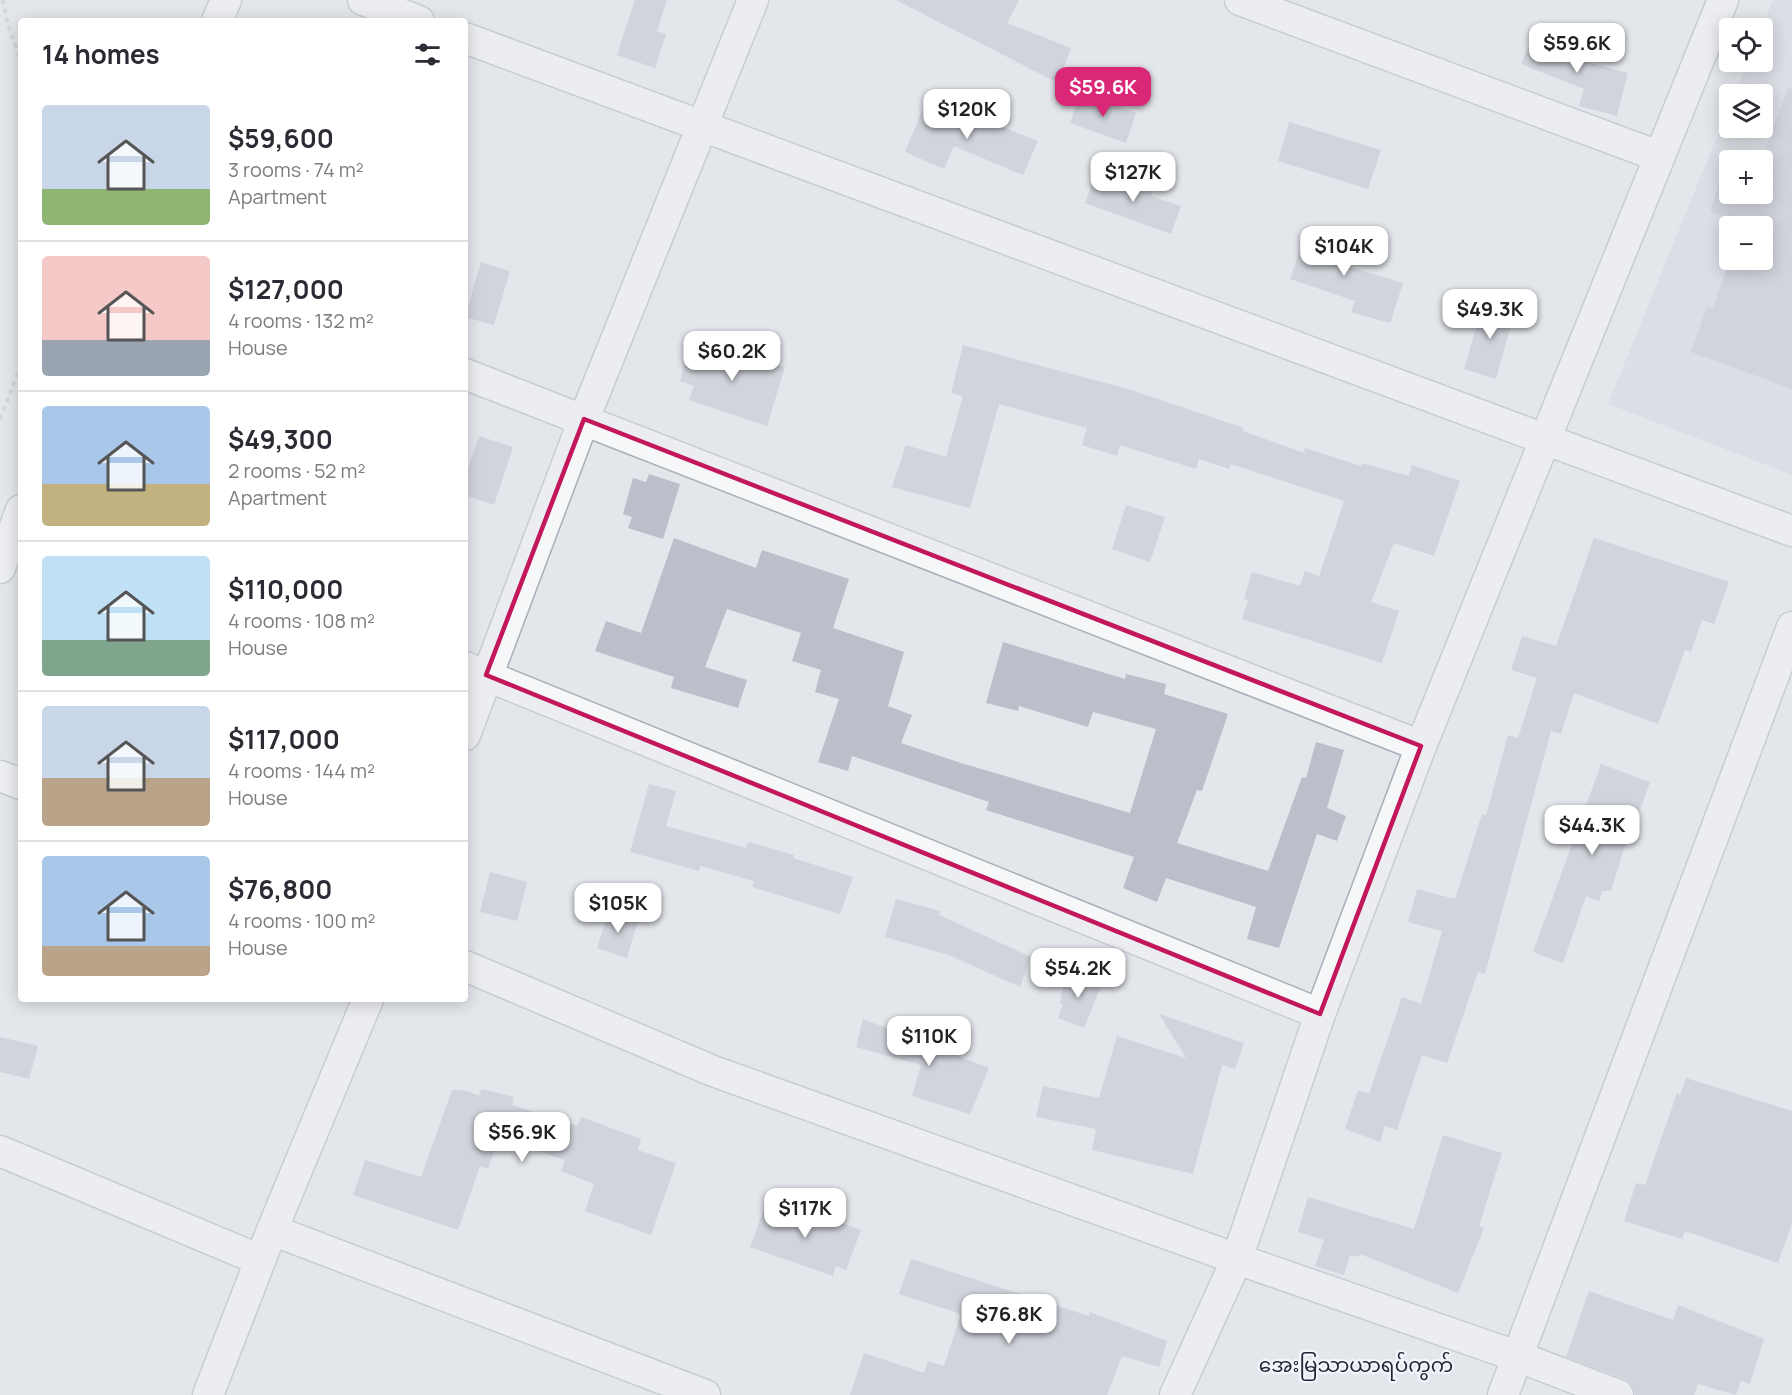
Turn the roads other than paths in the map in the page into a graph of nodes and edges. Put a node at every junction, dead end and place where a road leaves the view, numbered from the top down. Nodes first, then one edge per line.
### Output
1 (226, 0) edge
2 (363, 0) edge
3 (753, 0) edge
4 (1240, 0) edge
5 (1723, 0) edge
6 (218, 18) edge
7 (411, 18) edge
8 (468, 39) edge
9 (703, 127) junction
10 (1658, 156) junction
11 (468, 375) edge
12 (585, 419) junction
13 (1546, 441) junction
14 (18, 518) edge
15 (1792, 531) edge
16 (0, 568) edge
17 (1792, 627) edge
18 (476, 671) edge
19 (468, 718) edge
20 (1421, 746) junction
21 (0, 776) edge
22 (18, 783) edge
23 (468, 967) edge
24 (367, 1002) edge
25 (1320, 1014) junction
26 (0, 1151) edge
27 (272, 1230) junction
28 (1237, 1259) junction
29 (260, 1260) junction
30 (1519, 1357) junction
31 (208, 1395) edge
32 (705, 1395) edge
33 (1175, 1395) edge
34 (1503, 1395) edge
35 (1618, 1395) edge

1 - 6 street
2 - 7 street
3 - 9 street
4 - 10 street
5 - 10 street
8 - 9 street
9 - 12 street
9 - 13 street
10 - 13 street
11 - 12 street
12 - 18 street
12 - 20 street
13 - 15 street
13 - 20 street
14 - 16 street
17 - 30 street
18 - 19 street
18 - 25 street
20 - 25 street
21 - 22 street
23 - 28 street
24 - 27 street
25 - 28 street
26 - 29 street
27 - 29 street
27 - 32 street
28 - 30 street
28 - 33 street
29 - 31 street
30 - 34 street
30 - 35 street

